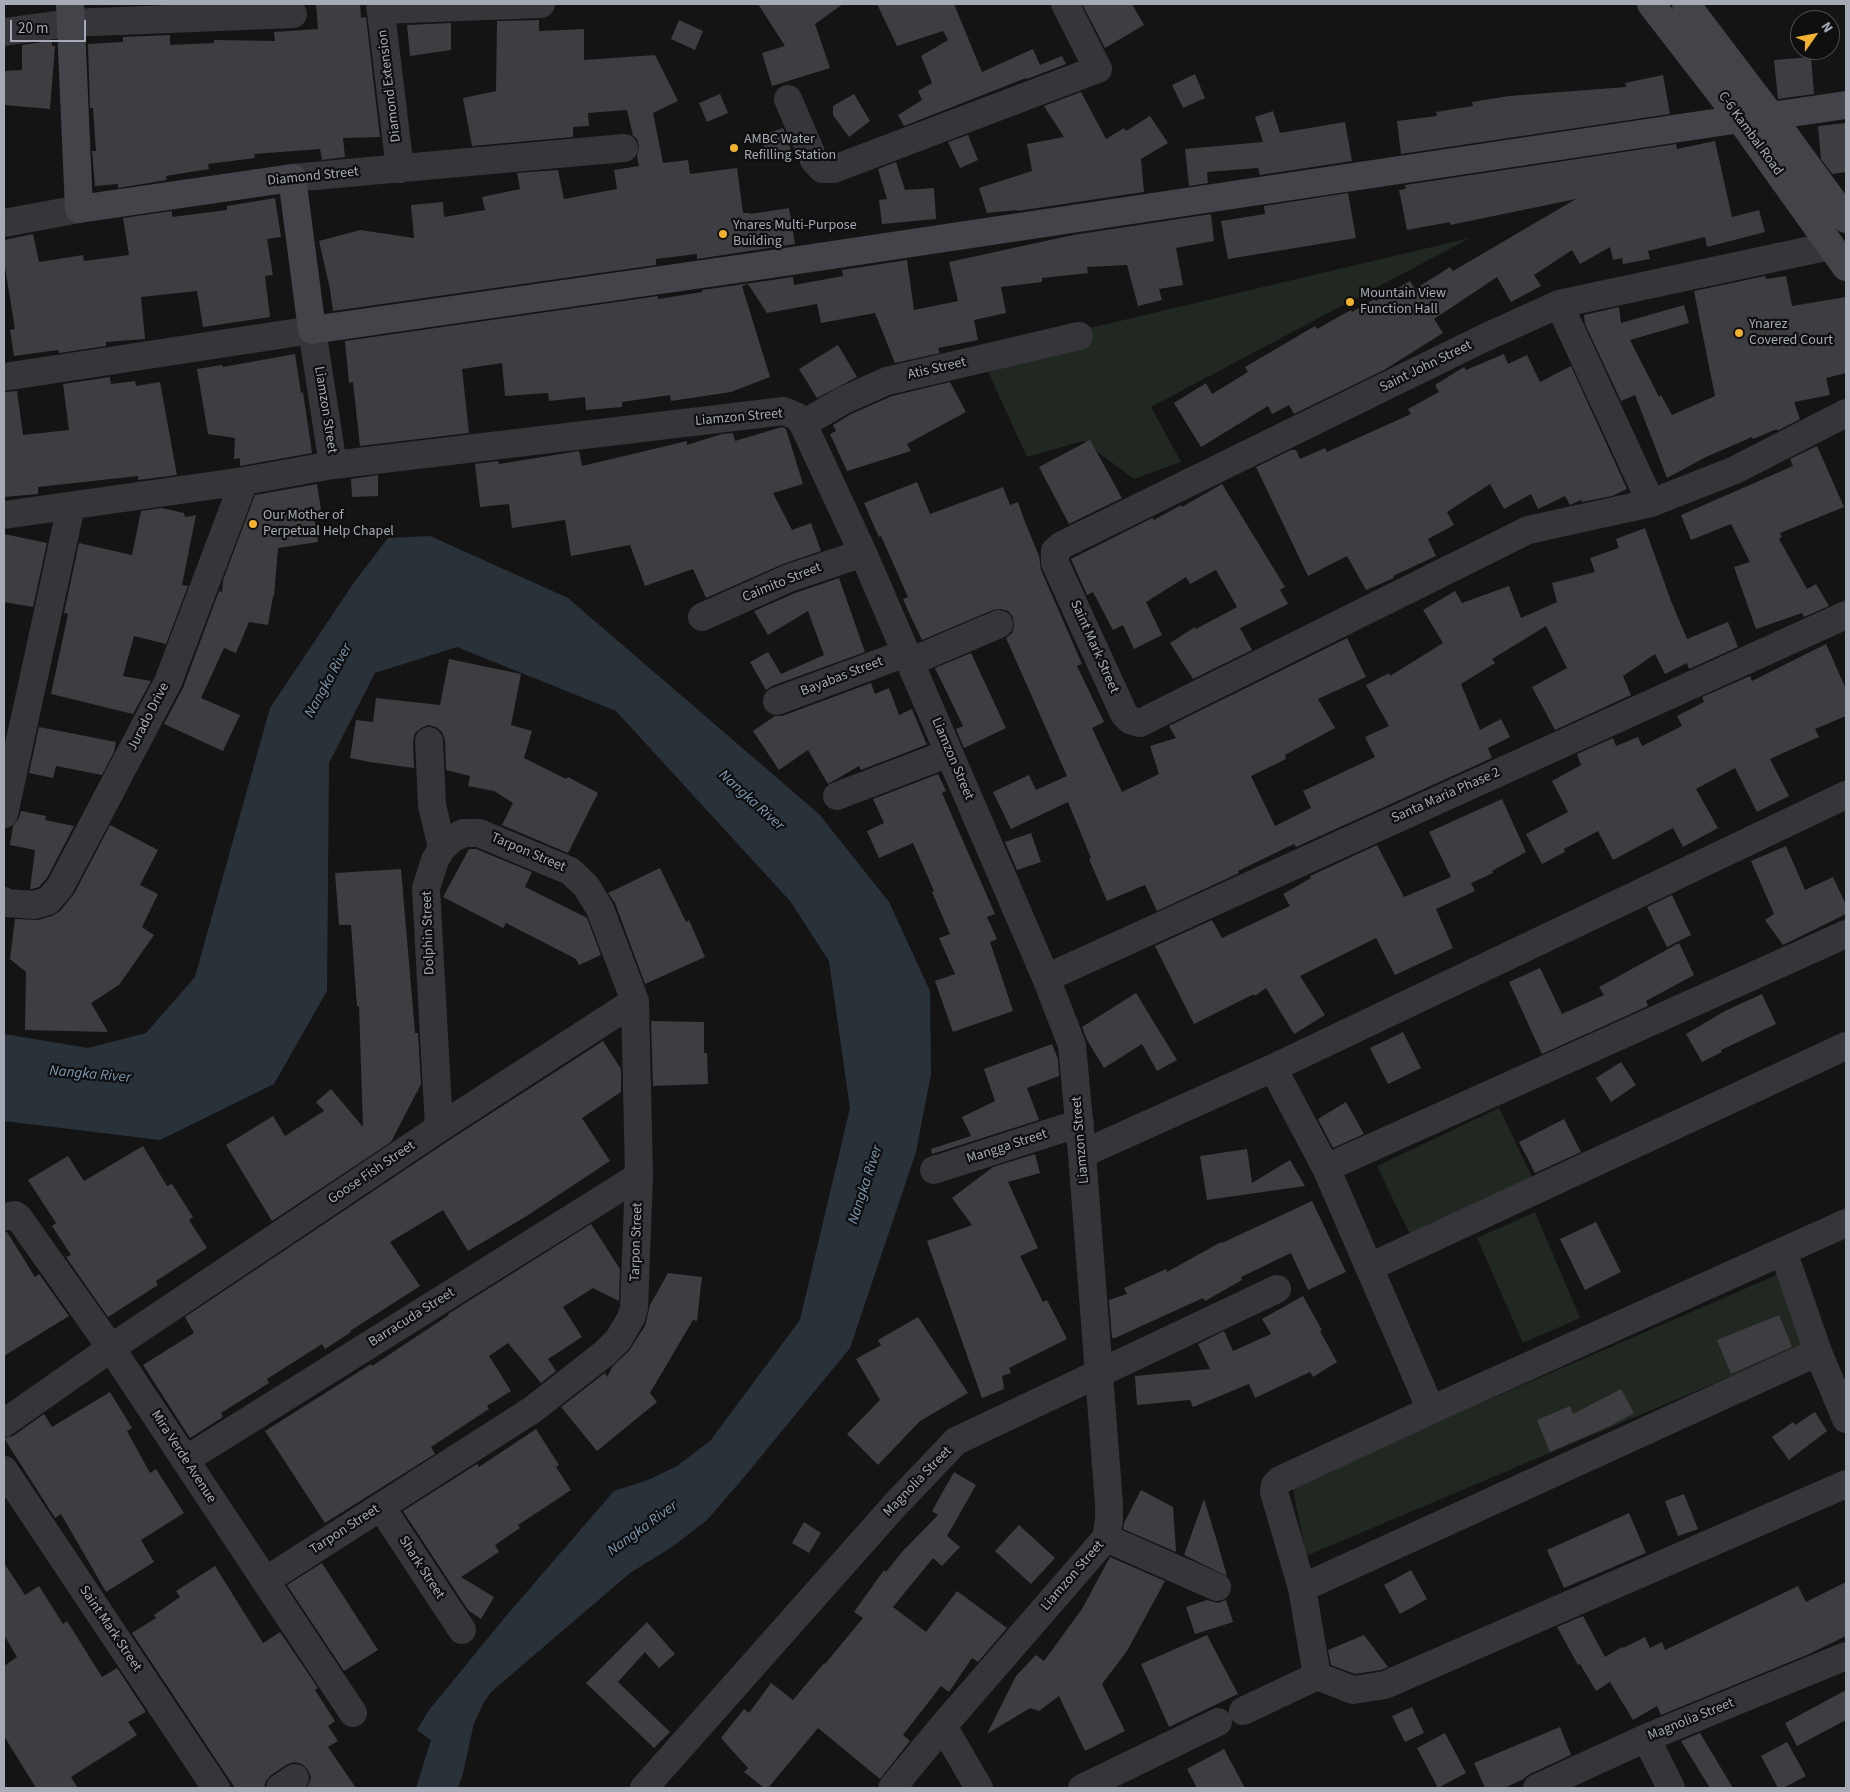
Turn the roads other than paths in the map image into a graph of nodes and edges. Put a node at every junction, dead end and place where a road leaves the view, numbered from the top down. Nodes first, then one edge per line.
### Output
1 (541, 4) edge
2 (1065, 4) edge
3 (1651, 4) edge
4 (1686, 4) edge
5 (381, 7) edge
6 (70, 13) edge
7 (293, 14) dead end
8 (4, 32) edge
9 (788, 99) dead end
10 (1846, 104) edge
11 (1772, 116) junction
12 (1740, 119) junction
13 (624, 148) dead end
14 (400, 169) junction
15 (292, 178) junction
16 (79, 209) junction
17 (1846, 219) edge
18 (4, 223) edge
19 (1838, 256) edge
20 (1559, 304) junction
21 (312, 330) junction
22 (1079, 336) dead end
23 (4, 377) edge
24 (1846, 413) edge
25 (803, 424) junction
26 (333, 465) junction
27 (244, 481) junction
28 (1651, 503) junction
29 (71, 506) junction
30 (4, 515) edge
31 (863, 553) junction
32 (1056, 563) joint
33 (1846, 615) edge
34 (702, 617) dead end
35 (999, 624) dead end
36 (908, 657) junction
37 (778, 701) dead end
38 (429, 742) dead end
39 (949, 753) junction
40 (1846, 795) edge
41 (837, 796) dead end
42 (4, 814) edge
43 (442, 848) junction
44 (4, 901) edge
45 (1846, 934) edge
46 (1046, 978) junction
47 (635, 1001) junction
48 (1846, 1046) edge
49 (1273, 1068) junction
50 (1080, 1123) junction
51 (439, 1128) junction
52 (1082, 1154) junction
53 (1326, 1168) junction
54 (934, 1170) dead end
55 (639, 1176) junction
56 (4, 1217) edge
57 (1846, 1223) edge
58 (1783, 1251) junction
59 (1370, 1267) junction
60 (1277, 1289) dead end
61 (111, 1348) junction
62 (1818, 1352) junction
63 (1098, 1375) junction
64 (1431, 1410) junction
65 (1846, 1419) edge
66 (4, 1423) edge
67 (185, 1460) junction
68 (4, 1470) edge
69 (1846, 1484) edge
70 (381, 1507) junction
71 (1106, 1538) junction
72 (265, 1581) junction
73 (1217, 1587) dead end
74 (1302, 1588) junction
75 (462, 1630) dead end
76 (1846, 1656) edge
77 (1317, 1676) junction
78 (1243, 1711) dead end
79 (352, 1713) dead end
80 (1218, 1722) dead end
81 (942, 1726) junction
82 (1646, 1738) junction
83 (216, 1788) edge
84 (644, 1788) edge
85 (892, 1788) edge
86 (979, 1788) edge
87 (1082, 1788) edge
88 (1537, 1788) edge
89 (1671, 1788) edge

1 - 5 street
2 - 9 street
3 - 12 street, C-6 Kambal Road
4 - 11 street, C-6 Kambal Road
5 - 14 street, Diamond Extension
6 - 7 street
6 - 8 street
6 - 16 street
10 - 11 street
11 - 12 street
11 - 17 street, C-6 Kambal Road
12 - 19 street, C-6 Kambal Road
12 - 21 street
13 - 14 street, Diamond Street
14 - 15 street, Diamond Street
15 - 16 street, Diamond Street
15 - 21 street, Liamzon Street
16 - 18 street, Diamond Street
19 - 20 street, Saint John Street
20 - 28 street
20 - 32 street, Saint John Street
21 - 23 street
21 - 26 street, Liamzon Street
22 - 25 street, Atis Street
24 - 28 street
25 - 26 street, Liamzon Street
25 - 31 street, Liamzon Street
26 - 27 street
27 - 29 street
27 - 44 street, Jurado Drive
28 - 32 street, Saint Mark Street
29 - 30 street
29 - 42 street
31 - 34 street, Caimito Street
31 - 36 street, Liamzon Street
33 - 46 street, Santa Maria Phase 2
35 - 36 street, Bayabas Street
36 - 37 street, Bayabas Street
36 - 39 street, Liamzon Street
38 - 43 street
39 - 41 street
39 - 46 street, Liamzon Street
40 - 49 street
43 - 47 street, Tarpon Street
43 - 51 street, Dolphin Street
45 - 53 street
46 - 50 street, Liamzon Street
47 - 51 street, Goose Fish Street
47 - 55 street, Tarpon Street
48 - 59 street
49 - 52 street
49 - 53 street
50 - 52 street, Liamzon Street
50 - 54 street, Mangga Street
51 - 61 street, Goose Fish Street
52 - 63 street, Liamzon Street
53 - 59 street
55 - 67 street, Barracuda Street
55 - 70 street, Tarpon Street
56 - 61 street, Mira Verde Avenue
57 - 58 street
58 - 62 street
58 - 64 street
59 - 64 street
60 - 63 street, Magnolia Street
61 - 66 street, Goose Fish Street
61 - 67 street, Mira Verde Avenue
62 - 65 street
62 - 74 street
63 - 71 street, Liamzon Street
63 - 84 street, Magnolia Street
64 - 74 street
67 - 72 street, Mira Verde Avenue
68 - 83 street, Saint Mark Street
69 - 77 street
70 - 72 street, Tarpon Street
70 - 75 street, Shark Street
71 - 73 street
71 - 81 street, Liamzon Street
72 - 79 street, Mira Verde Avenue
74 - 77 street
76 - 82 street, Magnolia Street
77 - 78 street
80 - 87 street
81 - 85 street, Liamzon Street
81 - 86 street
82 - 88 street, Magnolia Street
82 - 89 street

